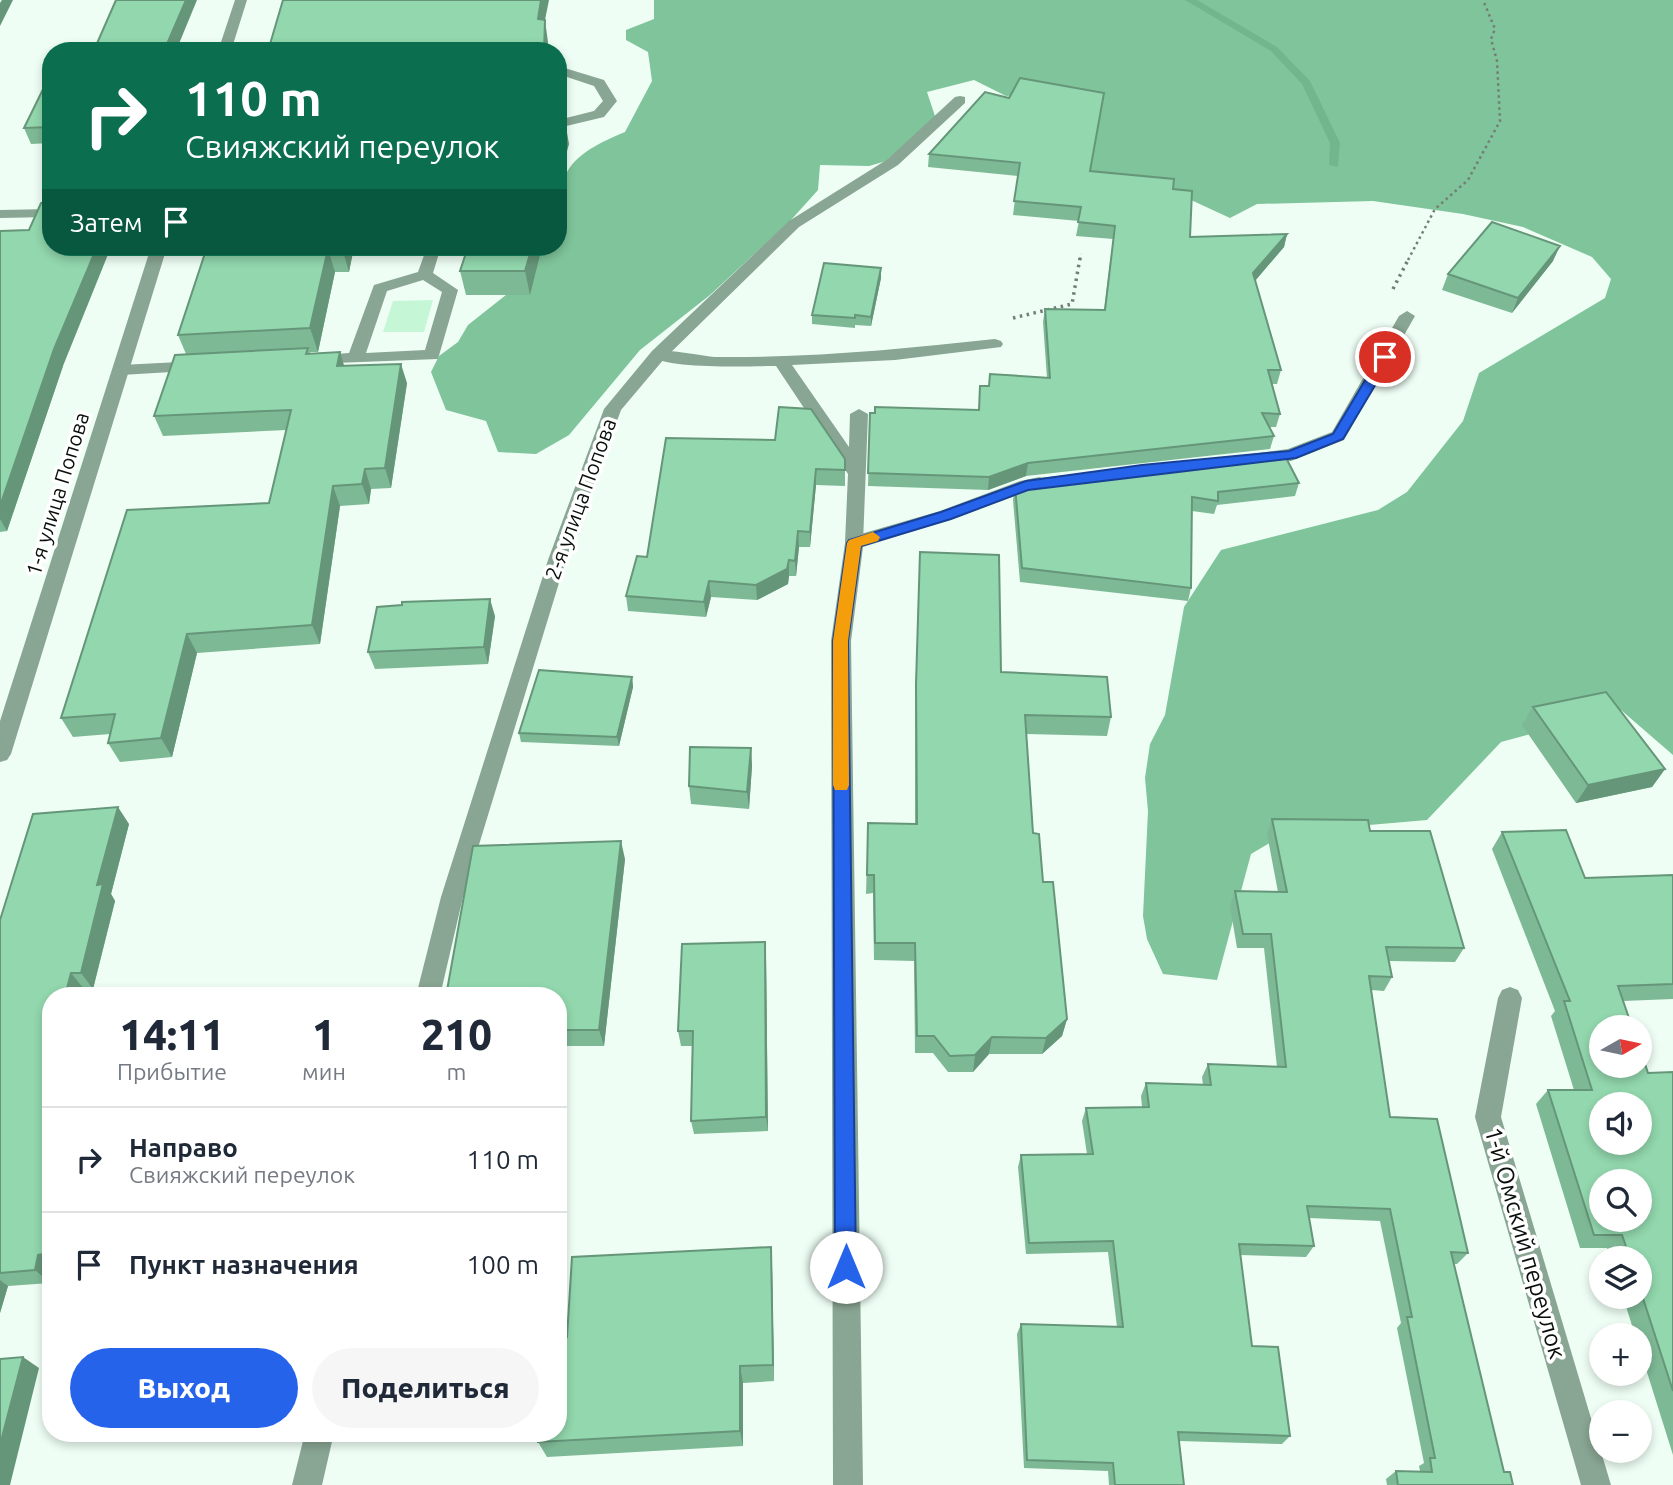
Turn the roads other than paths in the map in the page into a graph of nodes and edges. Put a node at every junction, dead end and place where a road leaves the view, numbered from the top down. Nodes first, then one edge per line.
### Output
1 (241, 0) edge
2 (227, 42) edge
3 (567, 73) edge
4 (960, 100) dead end
5 (567, 122) edge
6 (42, 213) edge
7 (0, 214) edge
8 (156, 256) edge
9 (432, 256) edge
10 (425, 275) junction
11 (1407, 316) road end
12 (995, 344) dead end
13 (658, 355) junction
14 (356, 358) junction
15 (304, 361) edge
16 (781, 361) junction
17 (212, 365) edge
18 (121, 370) junction
19 (859, 414) dead end
20 (1237, 460) edge
21 (856, 473) junction
22 (1064, 480) edge
23 (854, 543) junction
24 (0, 754) edge
25 (430, 987) edge
26 (1510, 998) dead end
27 (318, 1442) edge
28 (307, 1485) edge
29 (848, 1485) edge
30 (1596, 1485) edge

1 - 2 street
3 - 5 street
4 - 13 street, 2-я улица Попова
6 - 7 street
8 - 18 street, 1-я улица Попова
9 - 10 street
10 - 14 street
10 - 14 street
11 - 20 street
12 - 16 street
13 - 16 street
13 - 25 street, 2-я улица Попова
14 - 15 street
16 - 21 street
17 - 18 street
18 - 24 street, 1-я улица Попова
19 - 21 street
21 - 23 street
22 - 23 street
23 - 29 street
26 - 30 street, 1-й Омский переулок
27 - 28 street

